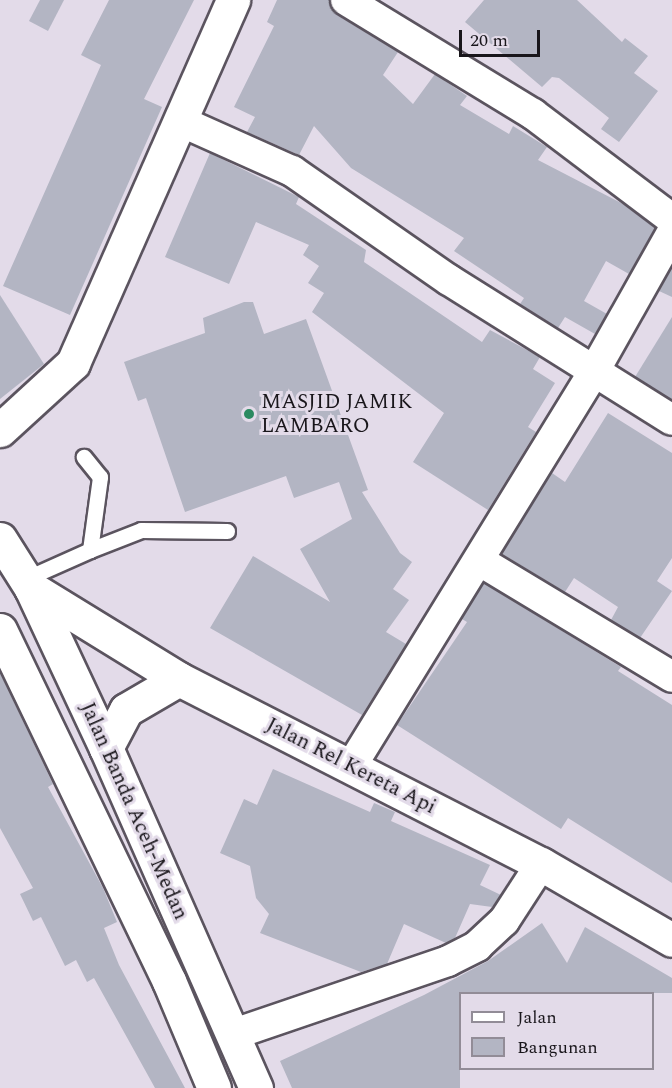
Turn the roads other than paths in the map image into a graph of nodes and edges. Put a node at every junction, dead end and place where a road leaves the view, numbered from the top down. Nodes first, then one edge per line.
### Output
1 (233, 0) edge
2 (346, 0) edge
3 (180, 122) junction
4 (672, 219) edge
5 (672, 233) edge
6 (593, 373) junction
7 (672, 420) edge
8 (0, 430) edge
9 (84, 457) dead end
10 (227, 531) dead end
11 (0, 539) edge
12 (90, 550) junction
13 (480, 561) junction
14 (28, 584) junction
15 (0, 630) edge
16 (672, 677) edge
17 (179, 679) junction
18 (106, 748) junction
19 (352, 765) junction
20 (541, 864) junction
21 (672, 940) edge
22 (234, 1034) junction
23 (214, 1088) edge
24 (256, 1088) edge

1 - 3 main road
2 - 4 street
3 - 6 street
3 - 8 main road
5 - 6 street
6 - 7 street
6 - 13 street
9 - 12 lane
10 - 12 lane
11 - 14 main road, Jalan Banda Aceh-Medan
12 - 14 lane
13 - 16 street
13 - 19 street
14 - 17 main road, Jalan Rel Kereta Api
14 - 18 main road, Jalan Banda Aceh-Medan
15 - 23 main road, Jalan Banda Aceh-Medan
17 - 18 main road
17 - 19 main road, Jalan Rel Kereta Api
18 - 22 main road, Jalan Banda Aceh-Medan
19 - 20 main road, Jalan Rel Kereta Api
20 - 21 main road, Jalan Rel Kereta Api
20 - 22 street
22 - 24 main road, Jalan Banda Aceh-Medan

